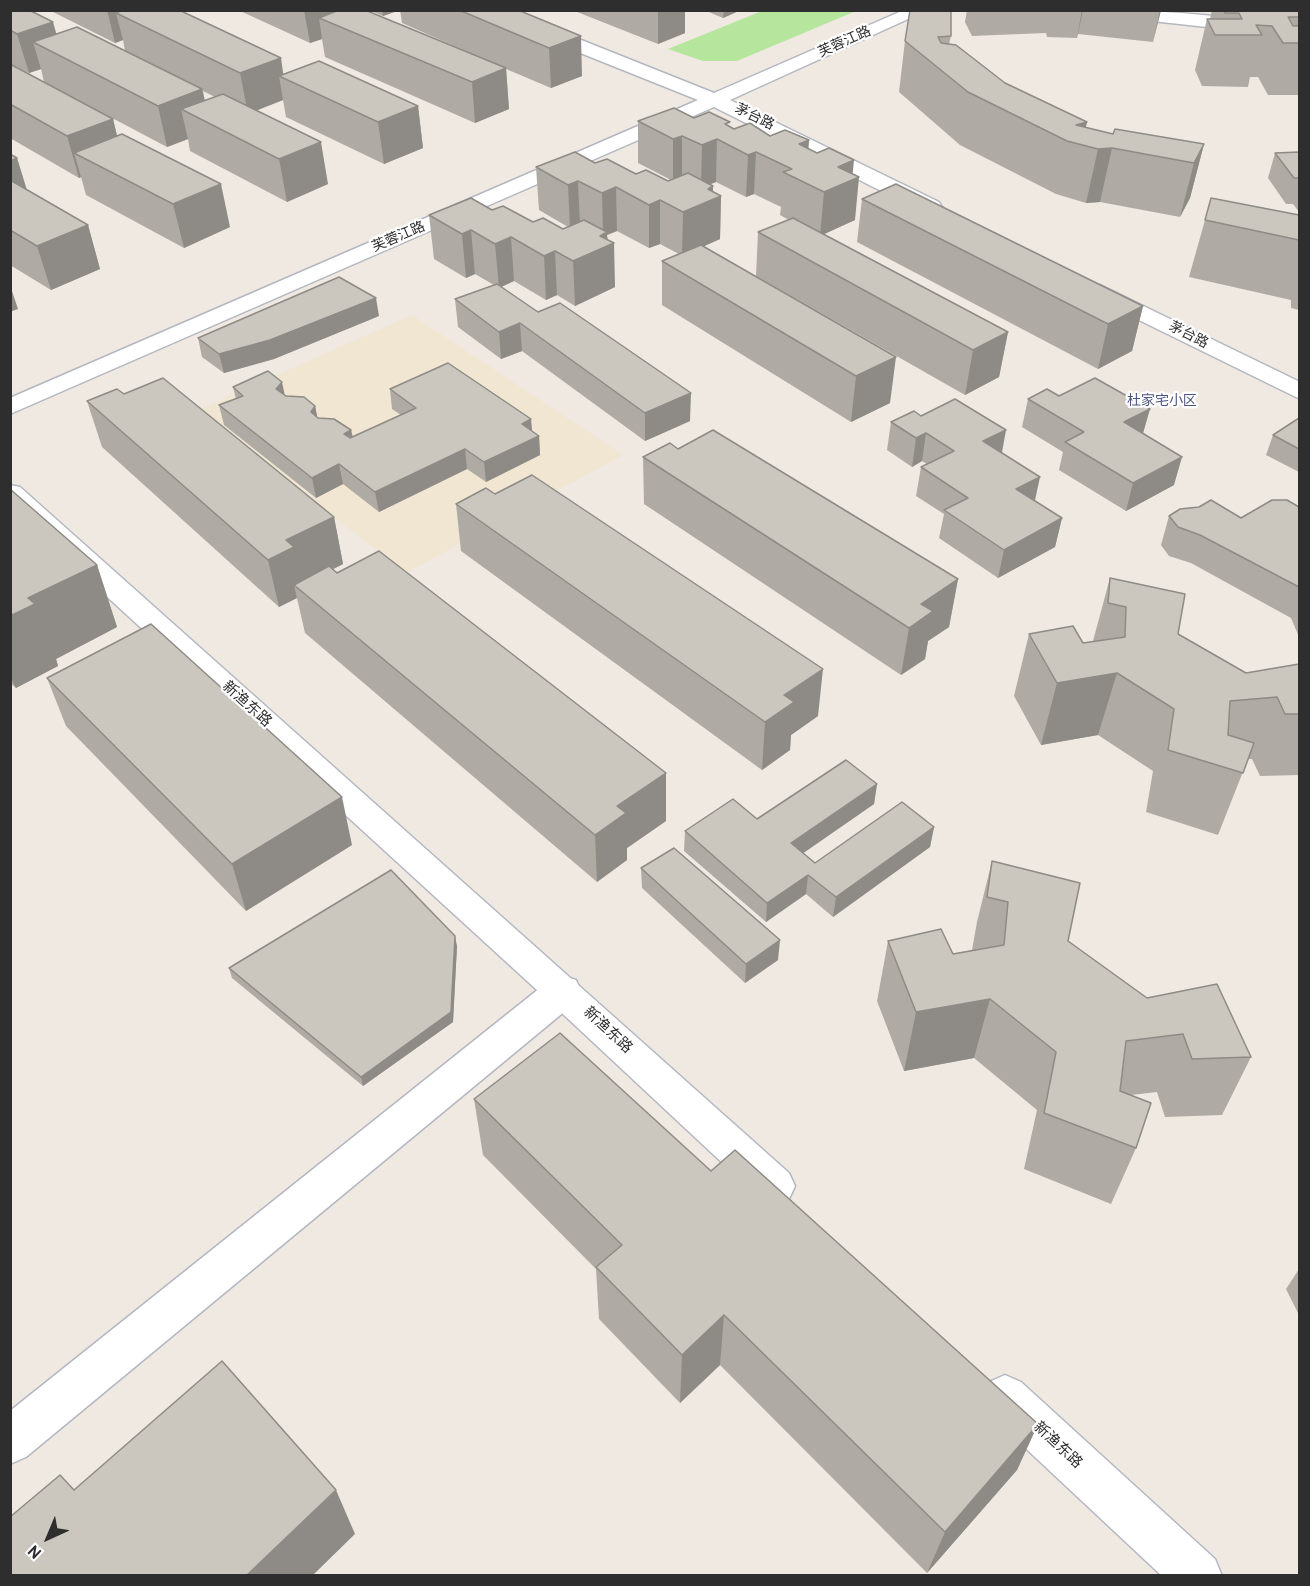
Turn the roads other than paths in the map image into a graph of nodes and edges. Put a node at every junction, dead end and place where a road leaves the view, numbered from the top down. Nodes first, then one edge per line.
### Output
1 (489, 10) edge
2 (920, 10) edge
3 (1097, 10) edge
4 (1299, 36) edge
5 (716, 100) junction
6 (952, 217) edge
7 (1078, 281) edge
8 (1299, 392) edge
9 (10, 406) edge
10 (10, 493) edge
11 (563, 991) junction
12 (801, 1210) edge
13 (977, 1372) edge
14 (10, 1441) edge
15 (1198, 1575) edge

1 - 5 street, 茅台路
2 - 5 street, 芙蓉江路
3 - 4 street
5 - 6 street, 茅台路
5 - 9 street, 芙蓉江路
7 - 8 street, 茅台路
10 - 11 street, 新渔东路
11 - 12 street, 新渔东路
11 - 14 street
13 - 15 street, 新渔东路

